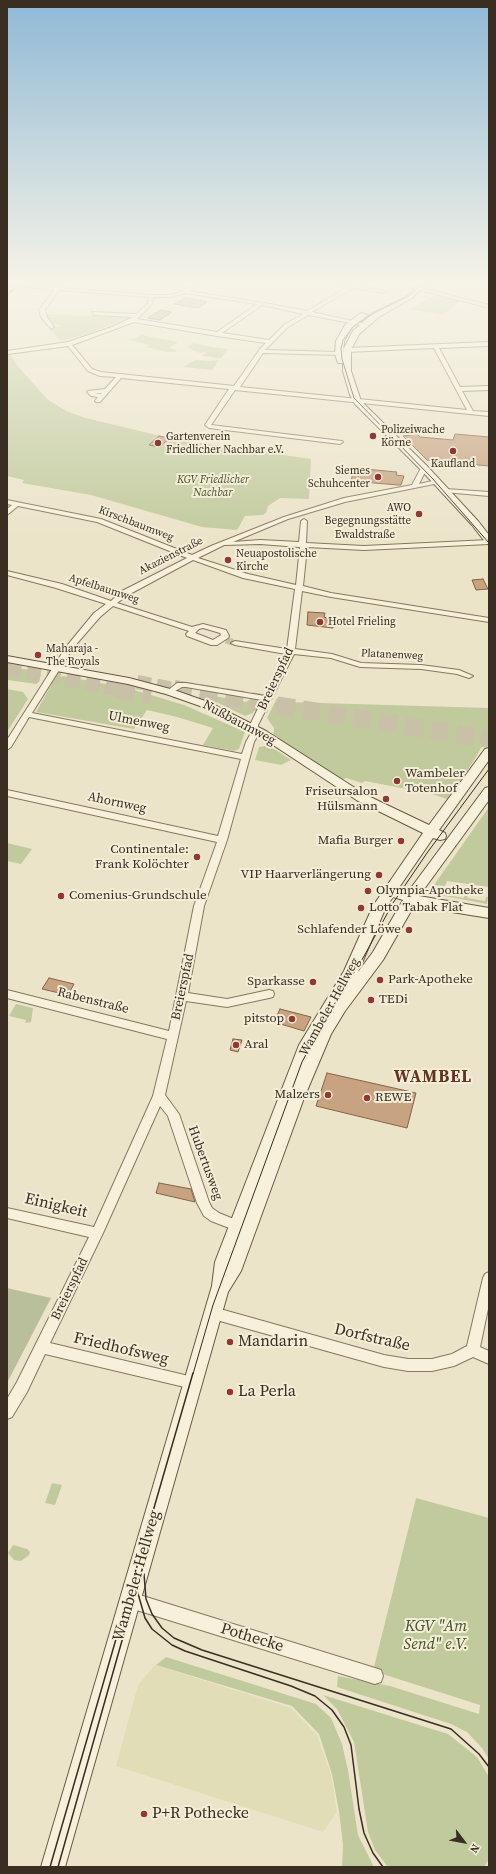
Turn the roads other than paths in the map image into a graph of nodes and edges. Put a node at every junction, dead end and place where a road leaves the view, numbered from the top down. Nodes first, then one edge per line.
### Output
1 (89, 368) edge
2 (249, 368) edge
3 (343, 368) edge
4 (448, 368) edge
5 (346, 371) joint
6 (120, 376) junction
7 (234, 388) junction
8 (489, 388) edge
9 (459, 389) junction
10 (98, 401) dead end
11 (358, 402) junction
12 (471, 412) junction
13 (489, 414) edge
14 (340, 442) dead end
15 (424, 468) junction
16 (437, 482) junction
17 (415, 486) junction
18 (446, 491) junction
19 (489, 494) edge
20 (7, 502) edge
21 (17, 504) junction
22 (7, 513) edge
23 (304, 521) dead end
24 (239, 539) junction
25 (489, 542) edge
26 (303, 546) junction
27 (213, 547) joint
28 (191, 558) junction
29 (7, 573) edge
30 (298, 588) junction
31 (112, 603) junction
32 (489, 620) edge
33 (194, 630) junction
34 (235, 643) tunnel mouth
35 (291, 652) junction
36 (7, 659) edge
37 (56, 668) junction
38 (469, 676) dead end
39 (170, 692) junction
40 (268, 699) junction
41 (27, 714) junction
42 (253, 728) junction
43 (7, 747) edge
44 (489, 752) edge
45 (246, 757) junction
46 (489, 791) edge
47 (7, 792) edge
48 (431, 832) junction
49 (222, 840) junction
50 (451, 840) junction
51 (390, 891) junction
52 (411, 898) junction
53 (489, 913) edge
54 (7, 994) edge
55 (269, 994) dead end
56 (182, 996) junction
57 (173, 1036) junction
58 (159, 1096) junction
59 (7, 1213) edge
60 (237, 1226) junction
61 (97, 1233) junction
62 (489, 1278) edge
63 (221, 1286) junction
64 (213, 1313) junction
65 (41, 1347) junction
66 (473, 1350) junction
67 (489, 1358) edge
68 (193, 1383) junction
69 (7, 1412) edge
70 (130, 1600) junction
71 (375, 1676) dead end
72 (53, 1867) edge

1 - 6 street
2 - 7 street
3 - 5 main road
4 - 9 street
5 - 11 main road
6 - 7 street
6 - 10 street
7 - 11 street
7 - 14 street
8 - 9 street
9 - 12 street
11 - 12 street
11 - 15 main road
12 - 13 street
15 - 16 main road
15 - 17 street
16 - 17 street
16 - 18 main road
17 - 24 street
18 - 19 street
18 - 25 main road
20 - 21 street, Kirschbaumweg
21 - 22 street
21 - 28 street, Kirschbaumweg
23 - 26 street, Breierspfad
24 - 26 street, Ewaldstraße
24 - 27 street, Ewaldstraße
25 - 26 street, Ewaldstraße
26 - 30 street, Breierspfad
27 - 28 street, Akazienstraße
28 - 30 street, Kirschbaumweg
28 - 31 street, Akazienstraße
29 - 31 street, Apfelbaumweg
30 - 32 street, Kirschbaumweg
30 - 35 street, Breierspfad
31 - 33 street, Apfelbaumweg
31 - 37 street, Akazienstraße
33 - 33 street, Apfelbaumweg
34 - 35 street
35 - 38 street, Platanenweg
35 - 40 street, Breierspfad
36 - 37 main road, Nußbaumweg
37 - 39 main road, Nußbaumweg
37 - 41 street, Akazienstraße
39 - 40 street
39 - 42 main road, Nußbaumweg
40 - 42 street, Breierspfad
41 - 43 street, Akazienstraße
41 - 45 street, Ulmenweg
42 - 45 street, Breierspfad
42 - 48 main road, Nußbaumweg
44 - 48 main road, Wambeler Hellweg
45 - 49 street, Breierspfad
46 - 50 main road, Wambeler Hellweg
47 - 49 street, Ahornweg
48 - 50 main road, Nußbaumweg
48 - 51 main road, Wambeler Hellweg
49 - 56 street, Breierspfad
50 - 52 main road, Wambeler Hellweg
51 - 52 main road
51 - 60 main road, Wambeler Hellweg
52 - 53 main road
52 - 63 main road, Wambeler Hellweg
54 - 57 street, Rabenstraße
55 - 56 street
56 - 57 street, Breierspfad
57 - 58 street, Breierspfad
58 - 60 street, Hubertusweg
58 - 61 street, Breierspfad
59 - 61 street, Einigkeit
60 - 63 main road, Wambeler Hellweg
61 - 65 street, Breierspfad
62 - 66 street
63 - 64 main road, Wambeler Hellweg
64 - 66 street, Dorfstraße
64 - 68 main road, Wambeler Hellweg
65 - 68 street, Friedhofsweg
65 - 69 street, Breierspfad
66 - 67 street
68 - 70 main road, Wambeler Hellweg
70 - 71 street, Pothecke
70 - 72 main road, Wambeler Hellweg

